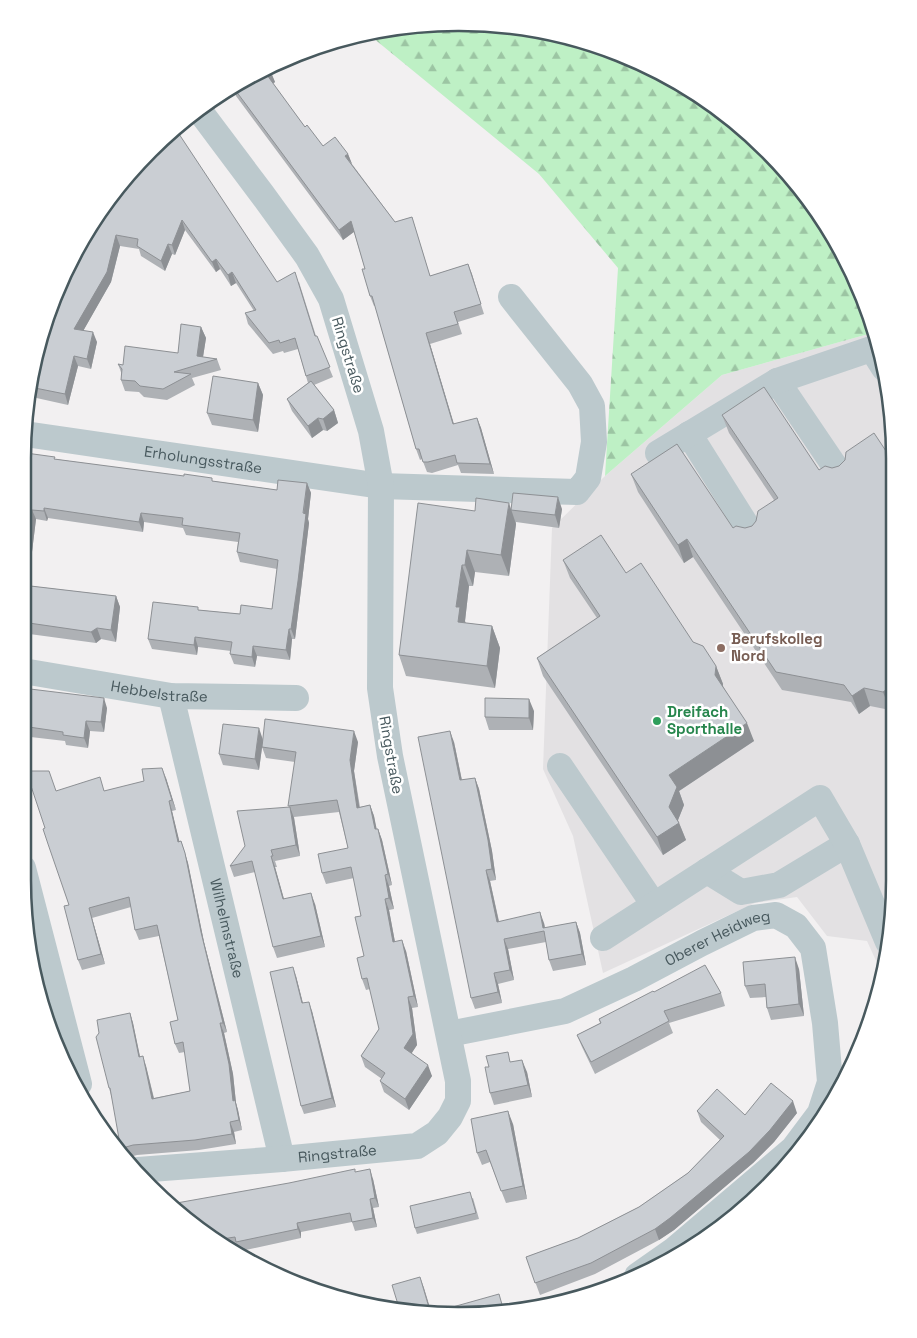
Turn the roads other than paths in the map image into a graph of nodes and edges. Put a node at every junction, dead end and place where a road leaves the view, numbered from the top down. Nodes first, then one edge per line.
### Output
1 (203, 116) edge
2 (511, 298) dead end
3 (873, 356) edge
4 (776, 380) junction
5 (689, 434) junction
6 (32, 435) edge
7 (658, 453) dead end
8 (838, 471) edge
9 (381, 486) junction
10 (750, 531) edge
11 (31, 673) edge
12 (170, 696) junction
13 (296, 698) dead end
14 (560, 766) dead end
15 (847, 844) junction
16 (708, 870) junction
17 (654, 905) junction
18 (32, 906) edge
19 (883, 929) edge
20 (603, 938) dead end
21 (449, 1034) junction
22 (74, 1067) edge
23 (824, 1101) edge
24 (785, 1155) edge
25 (282, 1159) junction
26 (145, 1169) edge
27 (679, 1245) edge

1 - 9 street, Ringstraße
2 - 9 street, Erholungsstraße
3 - 4 street
4 - 5 street
4 - 8 street
5 - 7 street
5 - 10 street
6 - 9 street, Erholungsstraße
9 - 21 street, Ringstraße
11 - 12 street, Hebbelstraße
12 - 13 street, Hebbelstraße
12 - 25 street, Wilhelmstraße
14 - 17 street
15 - 16 street
15 - 16 street
15 - 19 street
16 - 17 street
17 - 20 street
18 - 22 street
21 - 23 street, Oberer Heidweg
21 - 25 street, Ringstraße
24 - 27 street, Oberer Heidweg
25 - 26 street, Ringstraße

